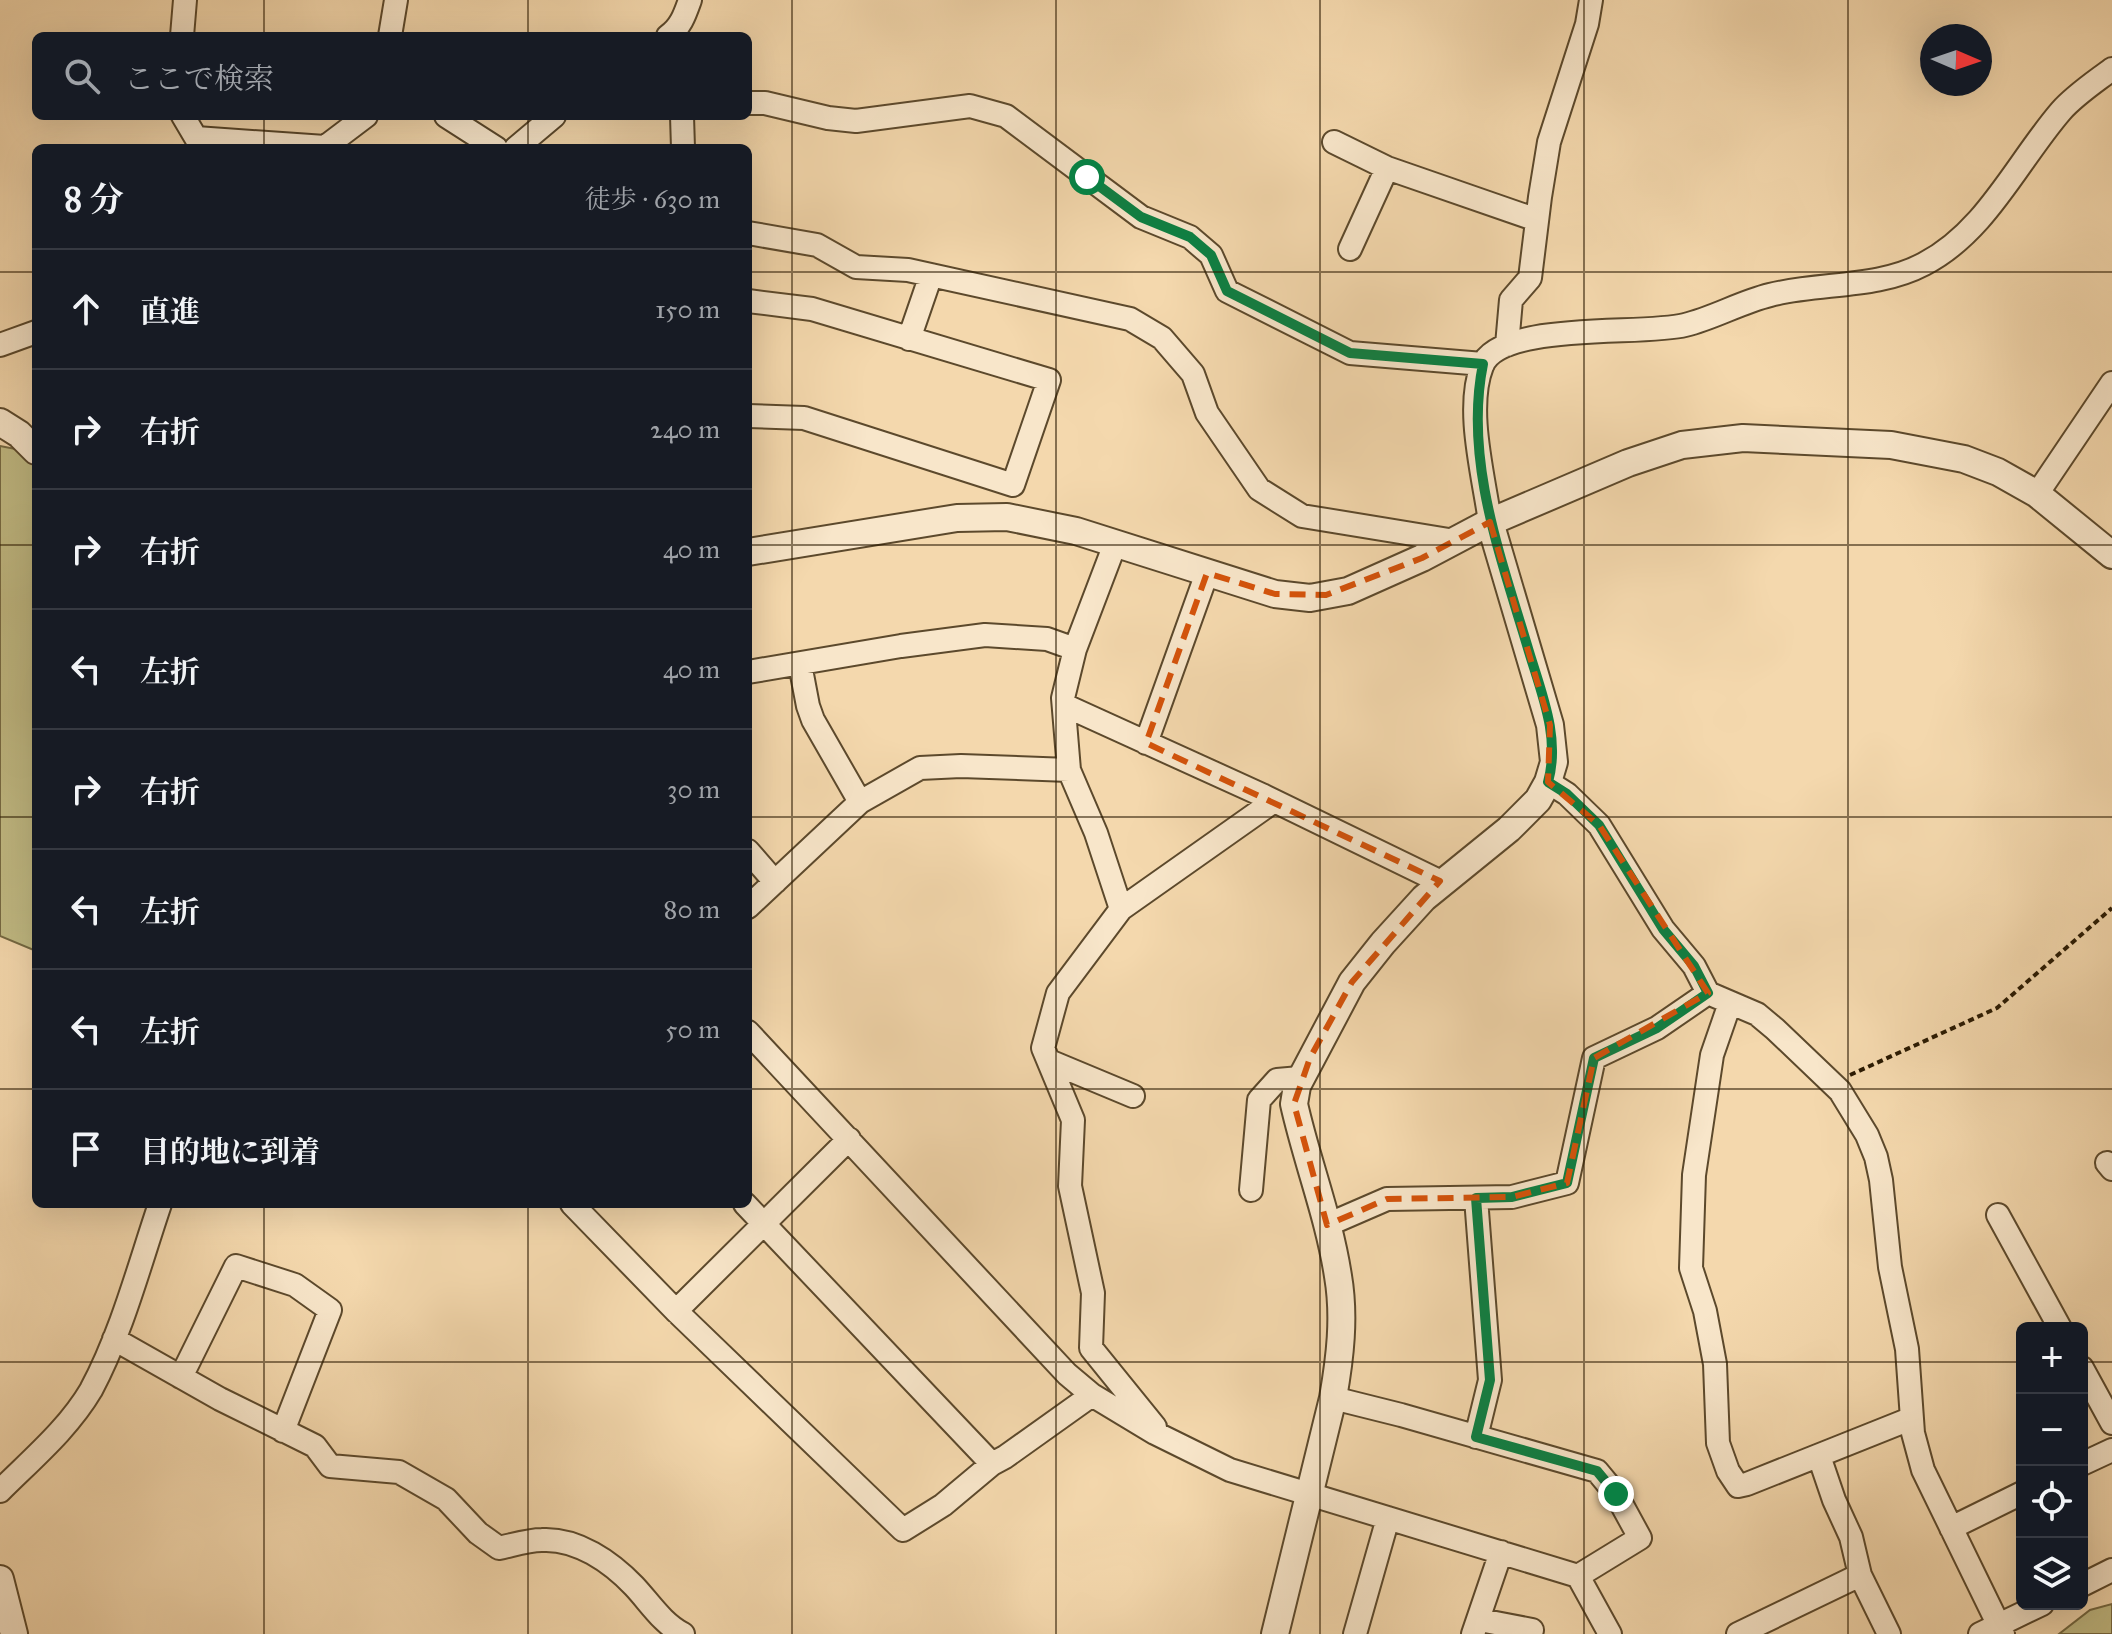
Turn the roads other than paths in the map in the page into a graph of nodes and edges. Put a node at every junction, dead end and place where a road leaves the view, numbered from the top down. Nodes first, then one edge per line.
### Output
1 (185, 0) edge
2 (396, 0) edge
3 (690, 0) edge
4 (1591, 0) edge
5 (182, 32) edge
6 (391, 32) edge
7 (674, 32) edge
8 (2112, 69) edge
9 (752, 103) edge
10 (185, 120) edge
11 (361, 120) edge
12 (452, 120) edge
13 (549, 120) edge
14 (682, 120) edge
15 (1334, 142) dead end
16 (282, 144) edge
17 (329, 144) edge
18 (490, 144) edge
19 (521, 144) edge
20 (683, 144) edge
21 (1387, 168) junction
22 (1537, 220) junction
23 (752, 234) edge
24 (1350, 249) dead end
25 (931, 275) junction
26 (752, 302) edge
27 (32, 333) edge
28 (909, 339) junction
29 (0, 345) edge
30 (1507, 345) junction
31 (1483, 364) junction
32 (2112, 383) edge
33 (752, 416) edge
34 (0, 422) edge
35 (32, 447) edge
36 (2037, 494) junction
37 (1490, 522) junction
38 (1455, 541) junction
39 (1115, 544) junction
40 (752, 551) edge
41 (2112, 555) edge
42 (1207, 573) junction
43 (1075, 649) junction
44 (800, 664) junction
45 (752, 671) edge
46 (1064, 705) junction
47 (1146, 743) junction
48 (1069, 770) junction
49 (1548, 782) junction
50 (1274, 801) junction
51 (860, 802) junction
52 (752, 856) edge
53 (775, 882) junction
54 (1443, 883) junction
55 (752, 903) edge
56 (1121, 909) junction
57 (1708, 993) junction
58 (1730, 1003) junction
59 (752, 1036) edge
60 (1049, 1061) junction
61 (1300, 1078) junction
62 (1133, 1096) dead end
63 (849, 1139) junction
64 (1251, 1190) dead end
65 (1476, 1198) junction
66 (159, 1208) edge
67 (576, 1208) edge
68 (749, 1208) edge
69 (1998, 1215) dead end
70 (764, 1224) junction
71 (1327, 1225) junction
72 (676, 1311) junction
73 (2057, 1322) edge
74 (114, 1339) junction
75 (181, 1377) junction
76 (2088, 1379) edge
77 (1092, 1395) junction
78 (1333, 1398) junction
79 (1910, 1419) junction
80 (2112, 1423) edge
81 (283, 1431) junction
82 (1476, 1437) junction
83 (1165, 1438) junction
84 (2112, 1450) edge
85 (1819, 1456) junction
86 (2088, 1461) edge
87 (992, 1464) junction
88 (0, 1491) edge
89 (1308, 1494) junction
90 (2016, 1496) edge
91 (1388, 1518) junction
92 (1951, 1528) junction
93 (1501, 1552) junction
94 (2112, 1570) edge
95 (1860, 1575) junction
96 (1578, 1576) junction
97 (0, 1579) edge
98 (2088, 1582) edge
99 (2031, 1610) edge
100 (1477, 1627) edge
101 (1532, 1630) dead end
102 (1993, 1631) edge
103 (14, 1634) edge
104 (683, 1634) edge
105 (1275, 1634) edge
106 (1355, 1634) edge
107 (1610, 1634) edge
108 (1738, 1634) edge
109 (1889, 1634) edge

1 - 5 street
2 - 6 street
3 - 7 street
4 - 22 street
8 - 30 street
9 - 31 street
10 - 16 street
11 - 17 street
12 - 18 street
13 - 19 street
14 - 20 street
15 - 21 street
21 - 22 street
21 - 24 street
22 - 30 street
23 - 25 street
25 - 28 street
25 - 38 street
26 - 28 street
27 - 29 street
28 - 33 street
30 - 31 street
31 - 37 street
32 - 36 street
34 - 35 street
36 - 37 street
36 - 41 street
37 - 38 street
37 - 49 street
38 - 42 street
39 - 40 street
39 - 42 street
39 - 43 street
42 - 47 street
43 - 44 street
43 - 46 street
44 - 45 street
44 - 51 street
46 - 47 street
46 - 48 street
47 - 50 street
48 - 51 street
48 - 56 street
49 - 54 street
49 - 57 street
50 - 54 street
50 - 56 street
51 - 53 street
52 - 53 street
53 - 55 street
54 - 61 street
56 - 60 street
57 - 58 street
57 - 65 street
58 - 79 street
58 - 85 street
59 - 63 street
60 - 62 street
60 - 83 street
61 - 64 street
61 - 71 street
63 - 70 street
63 - 77 street
65 - 71 street
65 - 82 street
66 - 74 street
67 - 72 street
68 - 70 street
69 - 73 street
70 - 72 street
70 - 87 street
71 - 78 street
72 - 87 street
74 - 75 street
74 - 88 street
75 - 81 street
75 - 81 street
76 - 80 street
77 - 83 street
77 - 87 street
78 - 82 street
78 - 89 street
79 - 85 street
79 - 92 street
81 - 104 street
82 - 96 street
83 - 89 street
84 - 86 street
85 - 95 street
89 - 91 street
89 - 105 street
90 - 92 street
91 - 93 street
91 - 106 street
92 - 102 street
93 - 96 street
93 - 100 street
94 - 98 street
95 - 108 street
95 - 109 street
96 - 107 street
97 - 103 street
99 - 102 street
100 - 101 street

